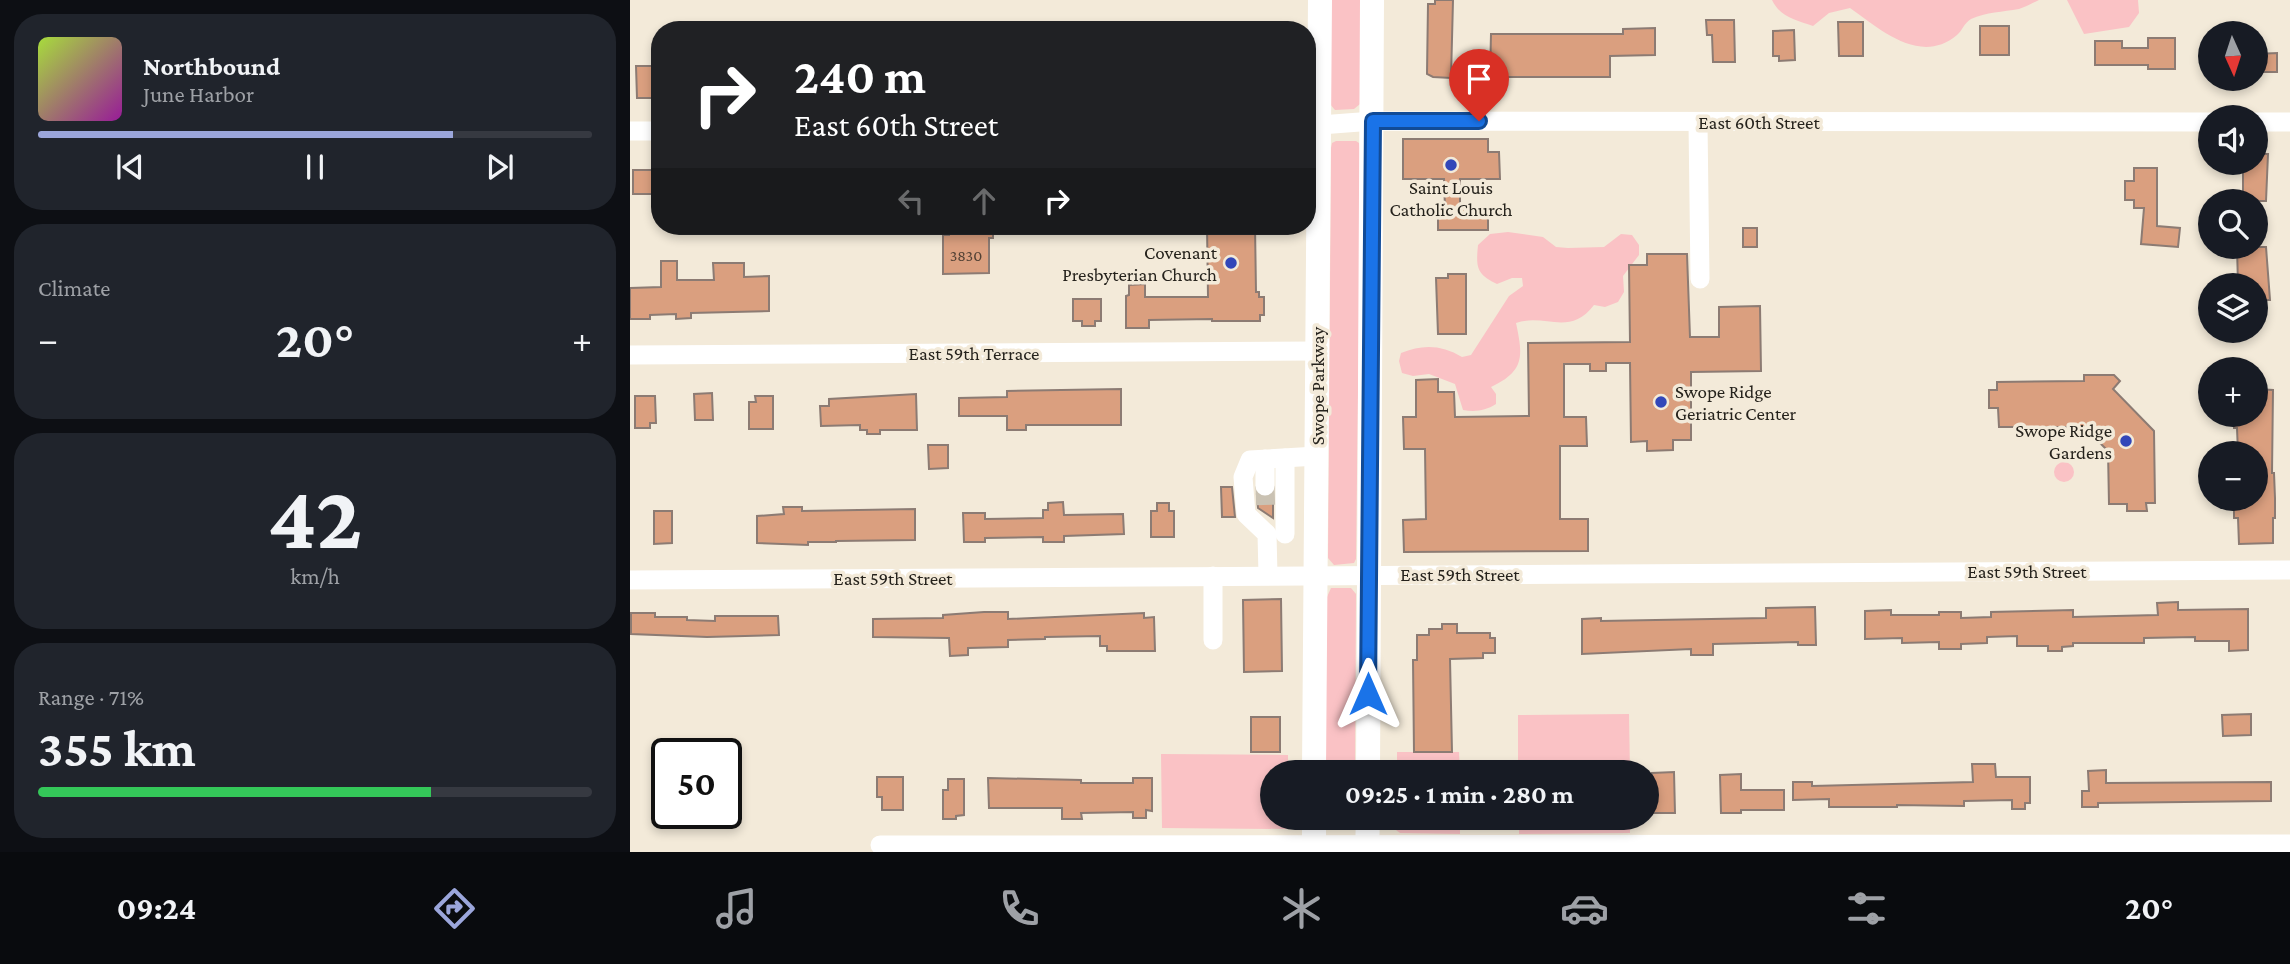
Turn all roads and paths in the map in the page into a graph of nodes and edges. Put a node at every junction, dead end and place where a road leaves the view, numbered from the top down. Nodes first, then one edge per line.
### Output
1 (1320, 0) edge
2 (1372, 0) edge
3 (1316, 71) edge
4 (1373, 121) junction
5 (1698, 122) junction
6 (2198, 122) edge
7 (2268, 122) edge
8 (2290, 122) edge
9 (1316, 125) edge
10 (630, 131) edge
11 (651, 131) edge
12 (1315, 235) edge
13 (1700, 279) dead end
14 (1317, 351) junction
15 (630, 355) edge
16 (1317, 456) junction
17 (1284, 458) junction
18 (1265, 459) junction
19 (1265, 486) tunnel mouth
20 (1273, 528) junction
21 (1316, 535) junction
22 (2290, 570) edge
23 (1369, 574) junction
24 (1268, 575) junction
25 (1316, 575) junction
26 (1213, 576) junction
27 (630, 580) edge
28 (1213, 639) dead end
29 (1314, 760) edge
30 (1368, 760) edge
31 (1314, 830) edge
32 (1368, 830) edge
33 (2290, 844) edge
34 (880, 845) dead end
35 (1314, 848) edge
36 (1866, 848) edge
37 (2077, 848) edge
38 (1368, 849) edge

1 - 3 main road, Swope Parkway
2 - 4 main road
4 - 5 street, East 60th Street
4 - 9 street, East 60th Street
4 - 23 main road
5 - 6 street, East 60th Street
5 - 13 street
7 - 8 street
10 - 11 street
12 - 14 main road, Swope Parkway
14 - 15 street, East 59th Terrace
14 - 16 main road, Swope Parkway
16 - 17 street
16 - 21 main road, Swope Parkway
17 - 18 street
17 - 20 street
18 - 19 street
18 - 20 street
20 - 21 street
20 - 24 street
21 - 25 main road, Swope Parkway
22 - 23 street, East 59th Street
23 - 25 street, East 59th Street
23 - 30 main road
24 - 25 street, East 59th Street
24 - 26 street, East 59th Street
25 - 29 main road, Swope Parkway
26 - 27 street, East 59th Street
26 - 28 street
31 - 35 main road
32 - 38 main road
33 - 37 street
34 - 35 street
35 - 38 street
36 - 37 street
36 - 38 street

